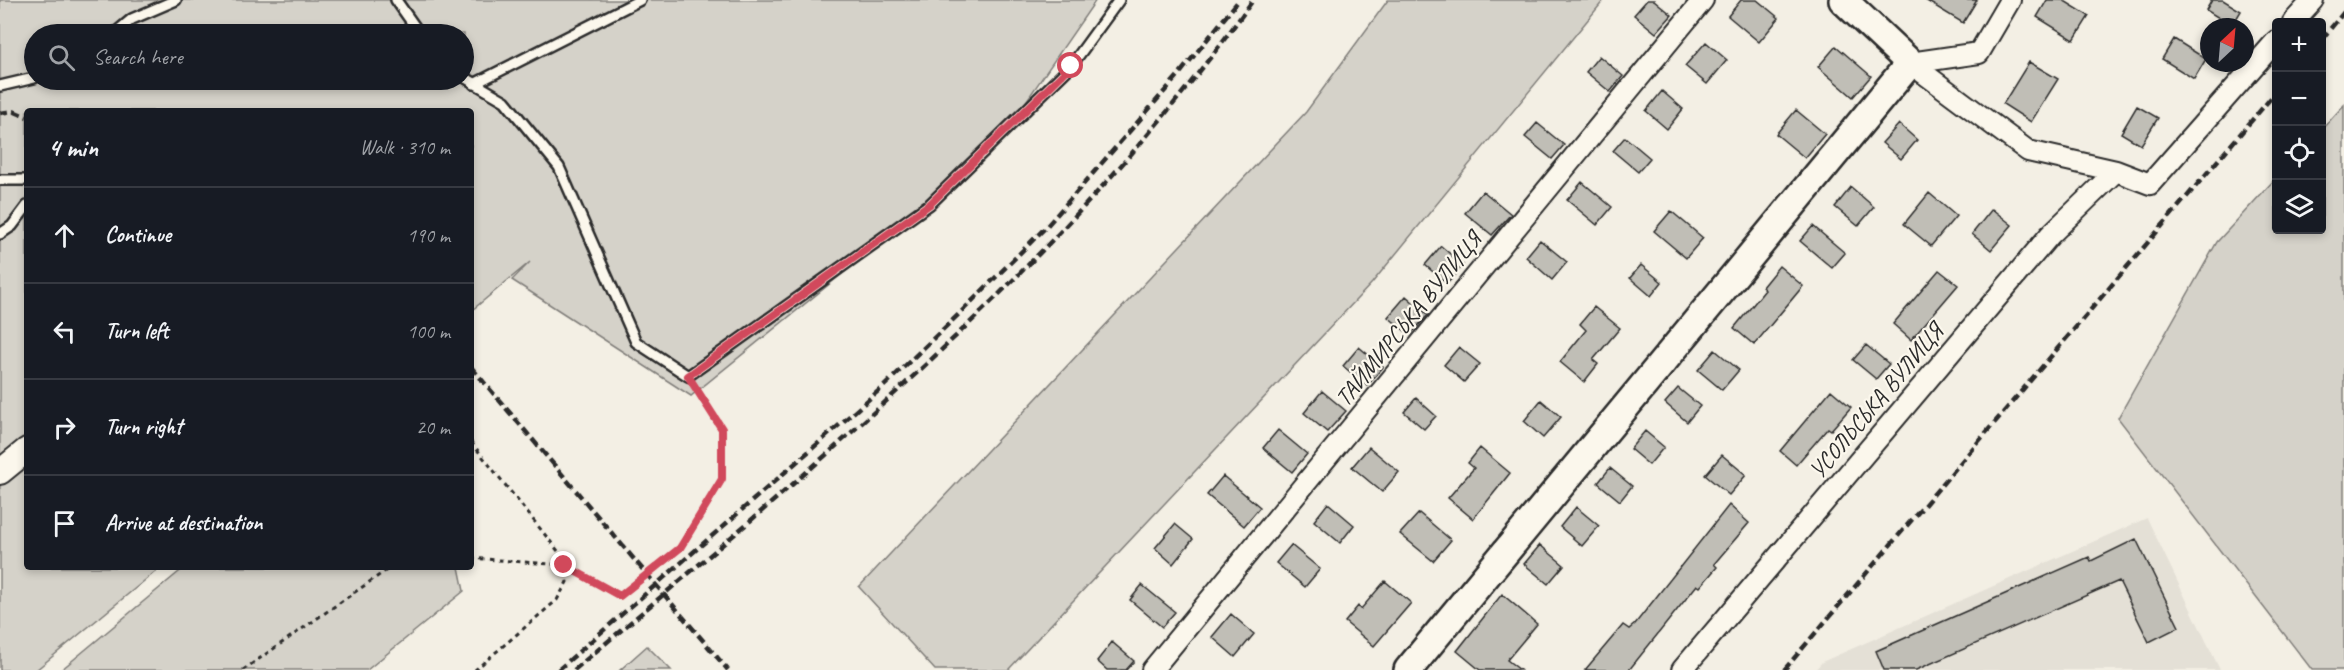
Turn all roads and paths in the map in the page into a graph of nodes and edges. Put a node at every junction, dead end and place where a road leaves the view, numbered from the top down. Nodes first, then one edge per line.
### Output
1 (176, 0) edge
2 (396, 0) edge
3 (640, 0) edge
4 (1119, 0) edge
5 (1703, 0) edge
6 (1843, 0) edge
7 (2010, 0) edge
8 (2313, 0) edge
9 (2297, 18) edge
10 (126, 24) edge
11 (413, 24) edge
12 (2272, 47) edge
13 (1910, 63) junction
14 (24, 80) edge
15 (474, 84) joint
16 (0, 86) edge
17 (2116, 171) junction
18 (0, 180) edge
19 (24, 180) edge
20 (24, 210) edge
21 (0, 234) edge
22 (688, 376) junction
23 (474, 446) edge
24 (24, 452) edge
25 (0, 472) edge
26 (474, 558) edge
27 (387, 570) edge
28 (1156, 669) edge
29 (243, 670) edge
30 (475, 670) edge
31 (1408, 670) edge
32 (1682, 670) edge

1 - 10 lane
2 - 11 lane
3 - 15 lane
4 - 22 lane
5 - 28 street, ТАЙМИРСЬКА ВУЛИЦЯ
6 - 13 main road
7 - 13 street
8 - 9 street
12 - 17 street
13 - 17 street
13 - 31 main road
14 - 16 lane
15 - 22 lane
17 - 32 street, УСОЛЬСЬКА ВУЛИЦЯ
18 - 19 lane
20 - 21 lane
22 - 26 path
23 - 30 path
24 - 25 street
27 - 29 path

